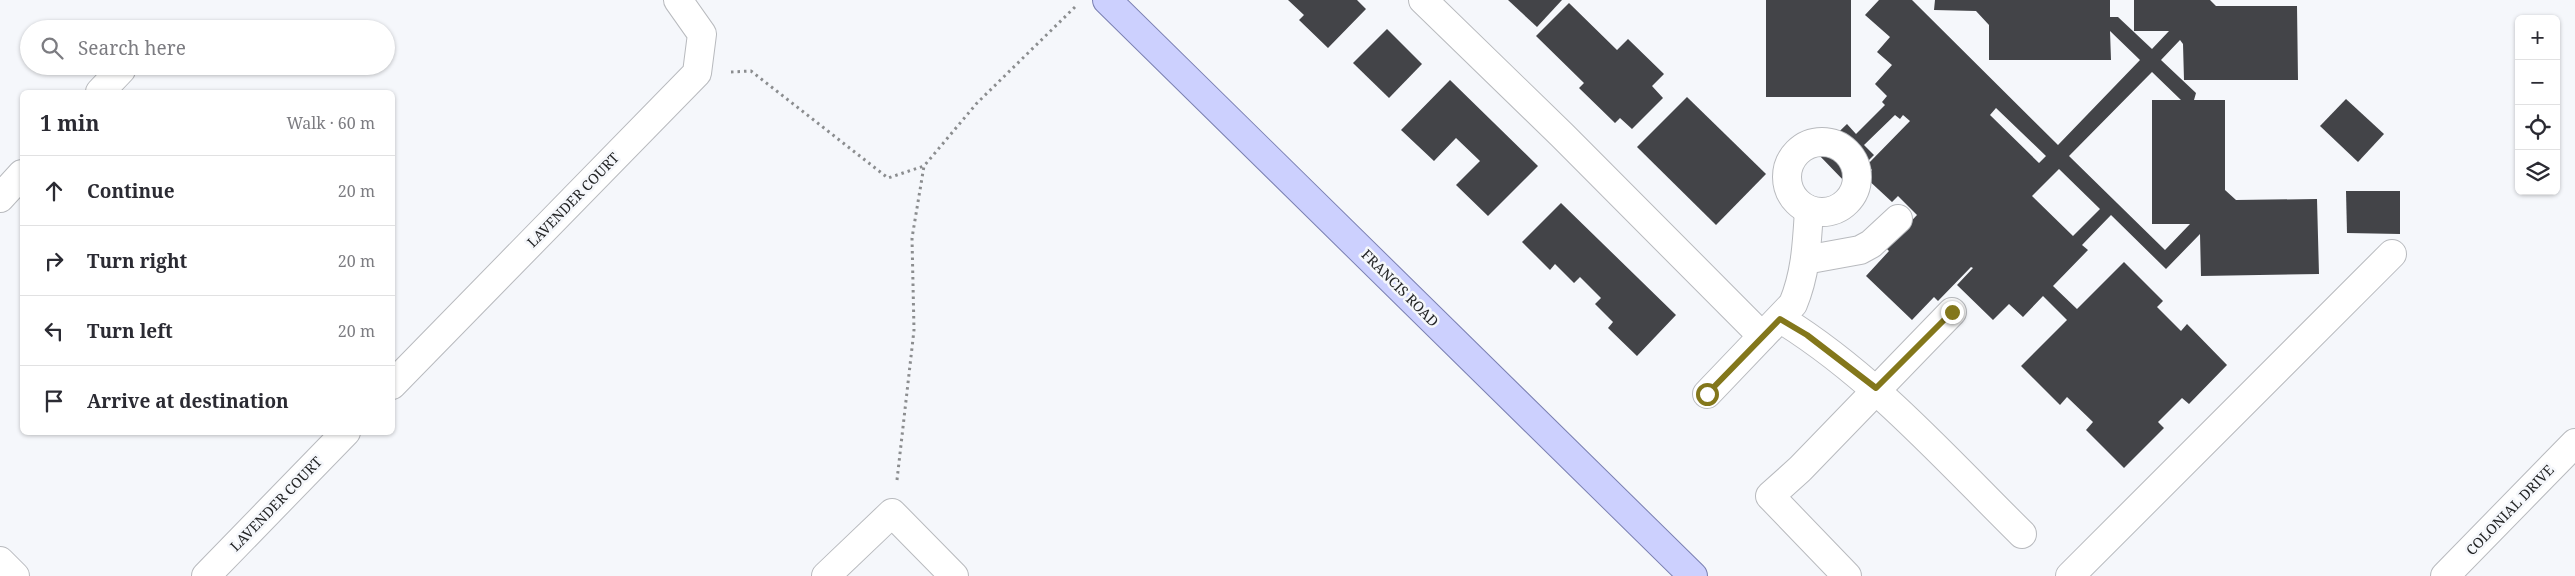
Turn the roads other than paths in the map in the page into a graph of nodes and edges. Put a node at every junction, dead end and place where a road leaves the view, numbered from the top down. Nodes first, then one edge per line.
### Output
1 (678, 0) edge
2 (1107, 0) edge
3 (1423, 0) edge
4 (116, 75) edge
5 (102, 90) edge
6 (20, 176) edge
7 (0, 198) edge
8 (1809, 210) dead end
9 (1898, 220) dead end
10 (2392, 254) dead end
11 (1805, 260) junction
12 (1952, 312) dead end
13 (1771, 327) junction
14 (395, 382) edge
15 (1876, 388) junction
16 (1707, 394) dead end
17 (343, 435) edge
18 (2575, 443) edge
19 (2022, 534) dead end
20 (0, 560) edge
21 (15, 576) edge
22 (206, 576) edge
23 (826, 576) edge
24 (954, 576) edge
25 (1693, 576) edge
26 (1847, 576) edge
27 (2070, 576) edge
28 (2445, 576) edge

1 - 14 street, LAVENDER COURT
2 - 25 main road, FRANCIS ROAD
3 - 13 street
4 - 5 street
6 - 7 street
8 - 11 street
9 - 11 street
10 - 27 street
11 - 13 street
12 - 15 street
13 - 15 street
13 - 16 street
15 - 19 street
15 - 26 street
17 - 22 street, LAVENDER COURT
18 - 28 street, COLONIAL DRIVE
20 - 21 street
23 - 24 street

